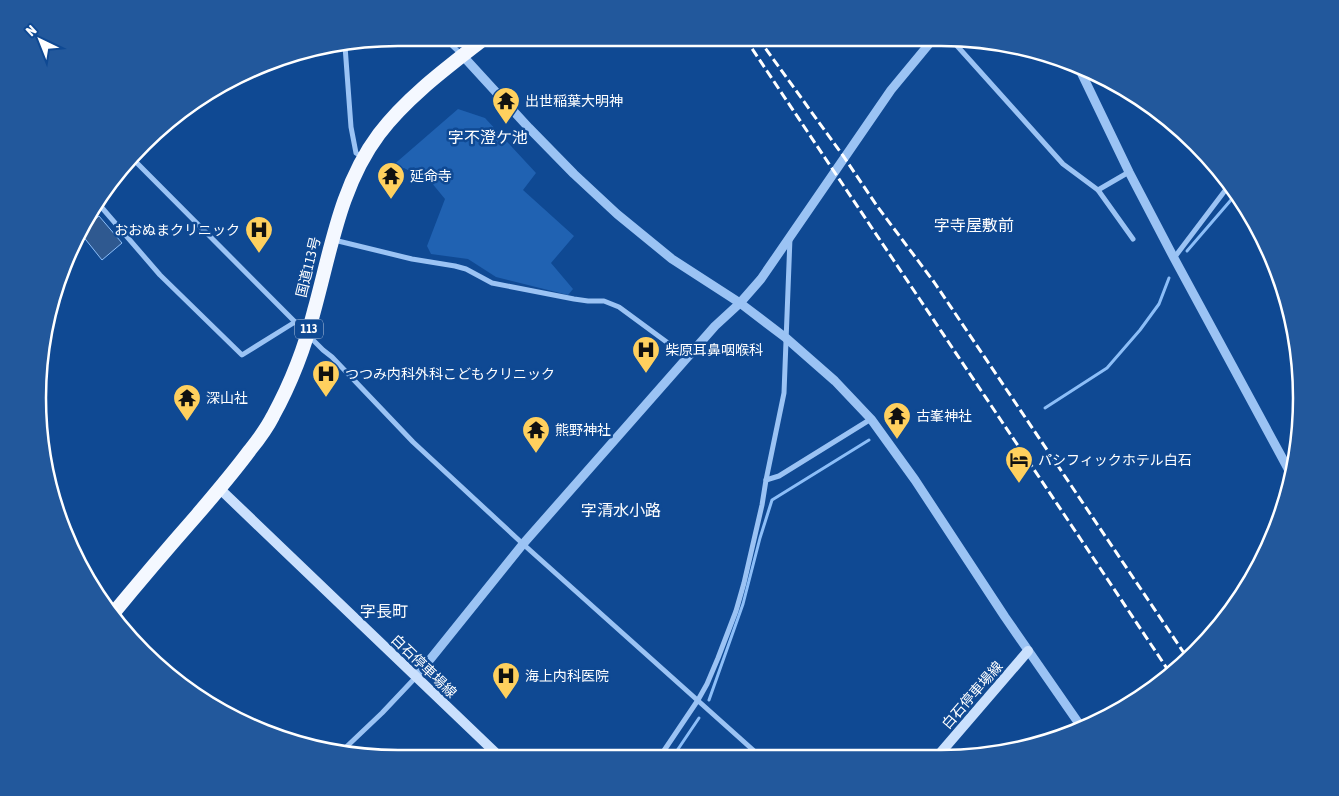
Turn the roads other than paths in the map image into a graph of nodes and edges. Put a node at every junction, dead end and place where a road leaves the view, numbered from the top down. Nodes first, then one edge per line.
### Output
1 (452, 46) edge
2 (474, 46) edge
3 (927, 46) edge
4 (958, 47) edge
5 (345, 50) edge
6 (462, 55) junction
7 (1083, 76) edge
8 (364, 158) junction
9 (137, 163) edge
10 (1129, 172) junction
11 (1098, 190) junction
12 (1225, 191) edge
13 (102, 209) edge
14 (790, 238) junction
15 (1133, 239) dead end
16 (332, 240) junction
17 (1174, 258) junction
18 (740, 303) junction
19 (295, 322) junction
20 (308, 335) junction
21 (786, 338) junction
22 (688, 357) junction
23 (871, 419) junction
24 (1286, 465) edge
25 (766, 480) junction
26 (220, 489) junction
27 (524, 544) junction
28 (117, 609) edge
29 (1028, 651) junction
30 (416, 677) junction
31 (698, 700) junction
32 (1078, 722) edge
33 (347, 746) edge
34 (493, 750) edge
35 (664, 750) edge
36 (753, 750) edge
37 (943, 750) edge

1 - 6 street
2 - 6 highway, 国道113号 / 113
3 - 14 street
4 - 11 street
5 - 8 street
6 - 8 highway, 国道113号 / 113
6 - 18 street
7 - 10 street
8 - 16 highway, 国道113号 / 113
9 - 19 street
10 - 11 street
10 - 17 street
11 - 15 street
12 - 17 street
13 - 19 street
14 - 18 street
14 - 21 street
16 - 20 highway, 国道113号 / 113
16 - 22 street
17 - 24 street
18 - 21 street
18 - 22 street
19 - 20 street
20 - 26 highway, 国道113号 / 113
20 - 27 street
21 - 23 street
21 - 25 street
22 - 27 street
23 - 25 street
23 - 29 street
25 - 31 street
26 - 28 highway, 国道113号 / 113
26 - 30 main road, 白石停車場線
27 - 30 street
27 - 31 street
29 - 32 street
29 - 37 main road, 白石停車場線
30 - 33 street
30 - 34 main road, 白石停車場線
31 - 35 street
31 - 36 street

